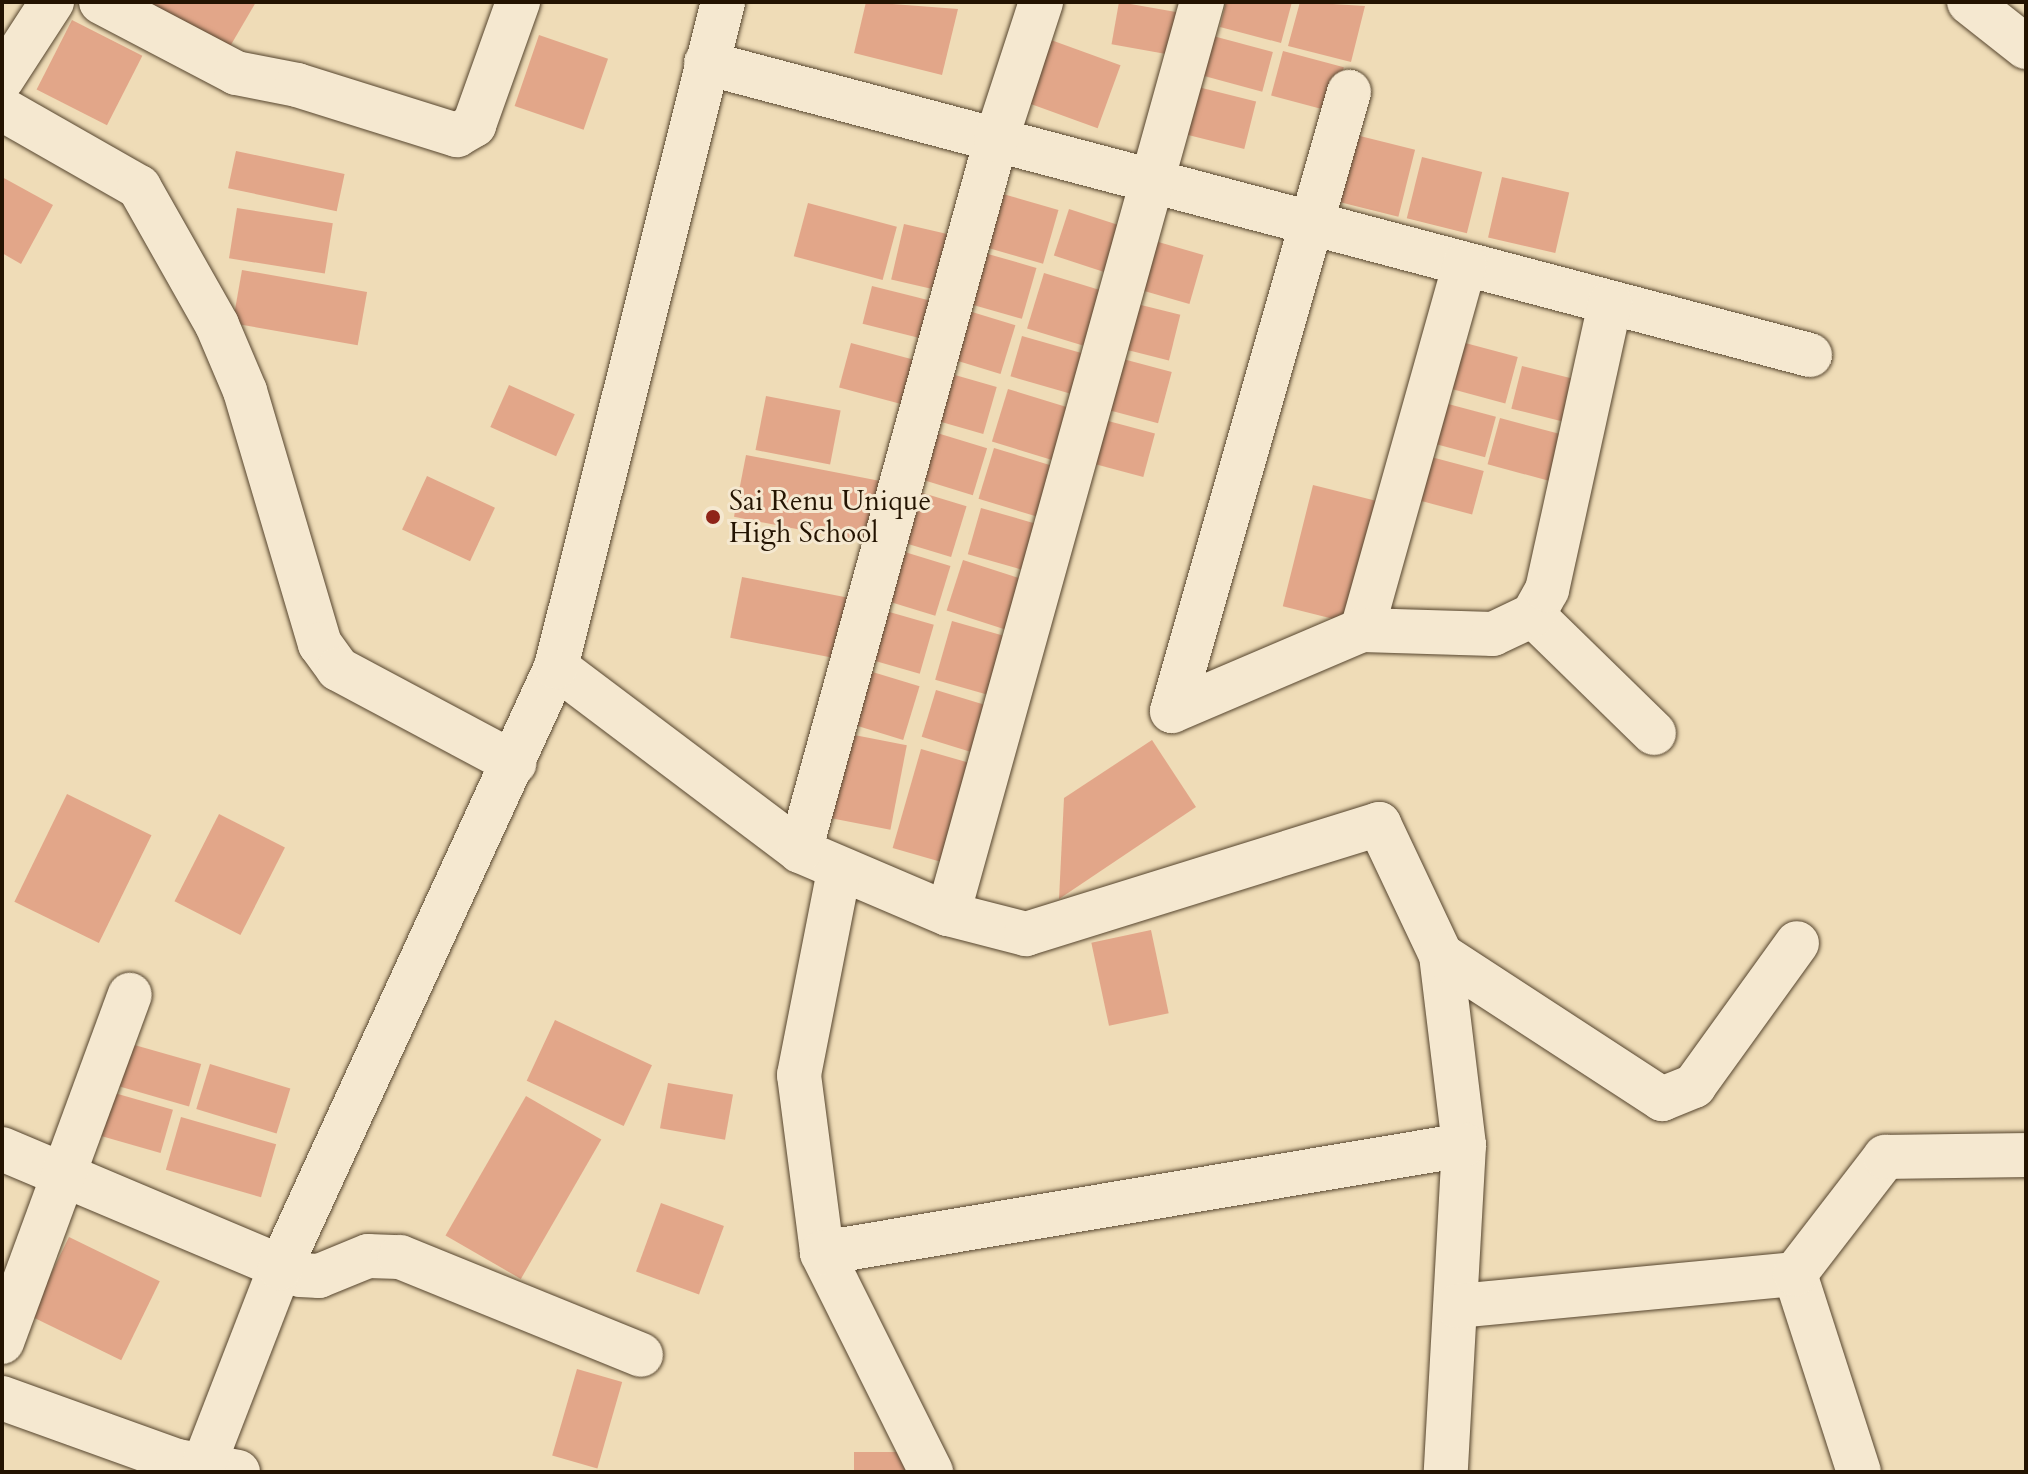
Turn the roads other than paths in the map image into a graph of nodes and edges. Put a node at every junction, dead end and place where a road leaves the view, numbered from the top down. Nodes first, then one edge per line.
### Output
1 (52, 2) edge
2 (101, 2) edge
3 (518, 2) edge
4 (723, 2) edge
5 (1041, 2) edge
6 (1202, 2) edge
7 (1969, 2) edge
8 (2026, 47) edge
9 (706, 63) junction
10 (2, 79) edge
11 (1349, 92) dead end
12 (2, 109) edge
13 (996, 140) junction
14 (1150, 181) junction
15 (1311, 223) junction
16 (1465, 264) junction
17 (1610, 303) junction
18 (1810, 355) dead end
19 (1533, 615) junction
20 (1362, 630) junction
21 (556, 667) junction
22 (1654, 733) dead end
23 (514, 763) junction
24 (800, 851) junction
25 (839, 871) junction
26 (948, 914) junction
27 (1797, 943) dead end
28 (1441, 955) junction
29 (130, 995) dead end
30 (1464, 1145) junction
31 (2, 1149) edge
32 (2026, 1155) edge
33 (63, 1173) junction
34 (822, 1253) junction
35 (280, 1268) junction
36 (1795, 1274) junction
37 (1457, 1306) junction
38 (2, 1342) edge
39 (641, 1355) dead end
40 (2, 1398) edge
41 (215, 1468) edge
42 (931, 1472) edge
43 (1446, 1472) edge
44 (1859, 1472) edge

1 - 10 street
2 - 3 street
4 - 9 street
5 - 13 street
6 - 14 street
7 - 8 street
9 - 13 street
9 - 21 street
11 - 15 street
12 - 23 street
13 - 14 street
13 - 24 street
14 - 15 street
14 - 26 street
15 - 16 street
15 - 20 street
16 - 17 street
16 - 20 street
17 - 18 street
17 - 19 street
19 - 20 street
19 - 22 street
21 - 23 street
21 - 24 street
23 - 35 street
24 - 25 street
25 - 26 street
25 - 34 street
26 - 28 street
27 - 28 street
28 - 30 street
29 - 33 street
30 - 34 street
30 - 37 street
31 - 33 street
32 - 36 street
33 - 35 street
33 - 38 street
34 - 42 street
35 - 39 street
35 - 41 street
36 - 37 street
36 - 44 street
37 - 43 street
40 - 41 street

